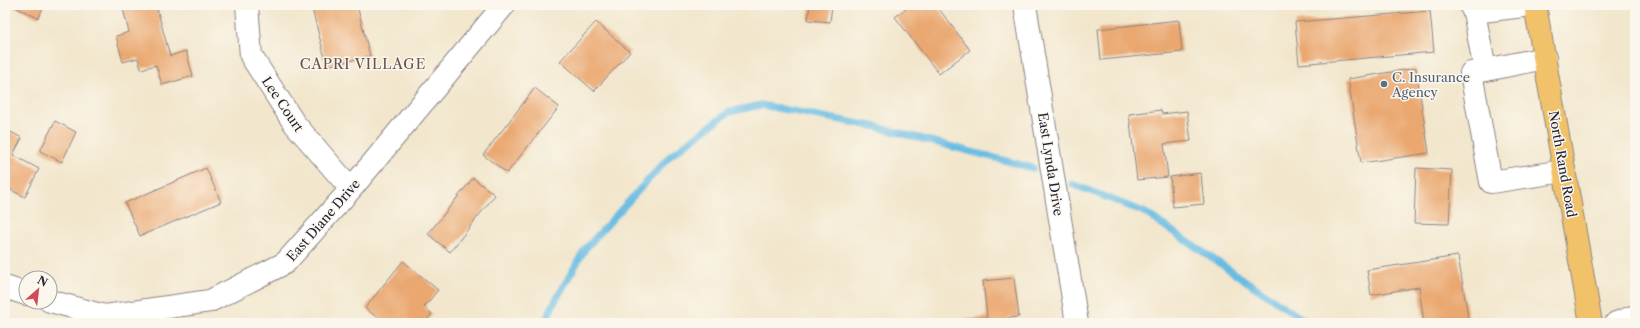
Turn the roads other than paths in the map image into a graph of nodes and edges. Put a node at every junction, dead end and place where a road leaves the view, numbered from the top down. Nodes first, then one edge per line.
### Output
1 (247, 5) edge
2 (504, 5) edge
3 (1025, 5) edge
4 (1534, 5) edge
5 (1472, 8) edge
6 (1545, 58) junction
7 (1485, 70) junction
8 (1564, 171) junction
9 (351, 189) junction
10 (58, 303) edge
11 (1635, 316) edge
12 (1077, 323) edge
13 (1590, 323) edge
14 (1616, 323) edge

1 - 9 street, Lee Court
2 - 9 street, East Diane Drive
3 - 12 street, East Lynda Drive
4 - 5 street
4 - 6 main road, North Rand Road
5 - 7 street
6 - 7 street
6 - 8 main road, North Rand Road
7 - 8 street
8 - 13 main road, North Rand Road
9 - 10 street, East Diane Drive
11 - 14 street

